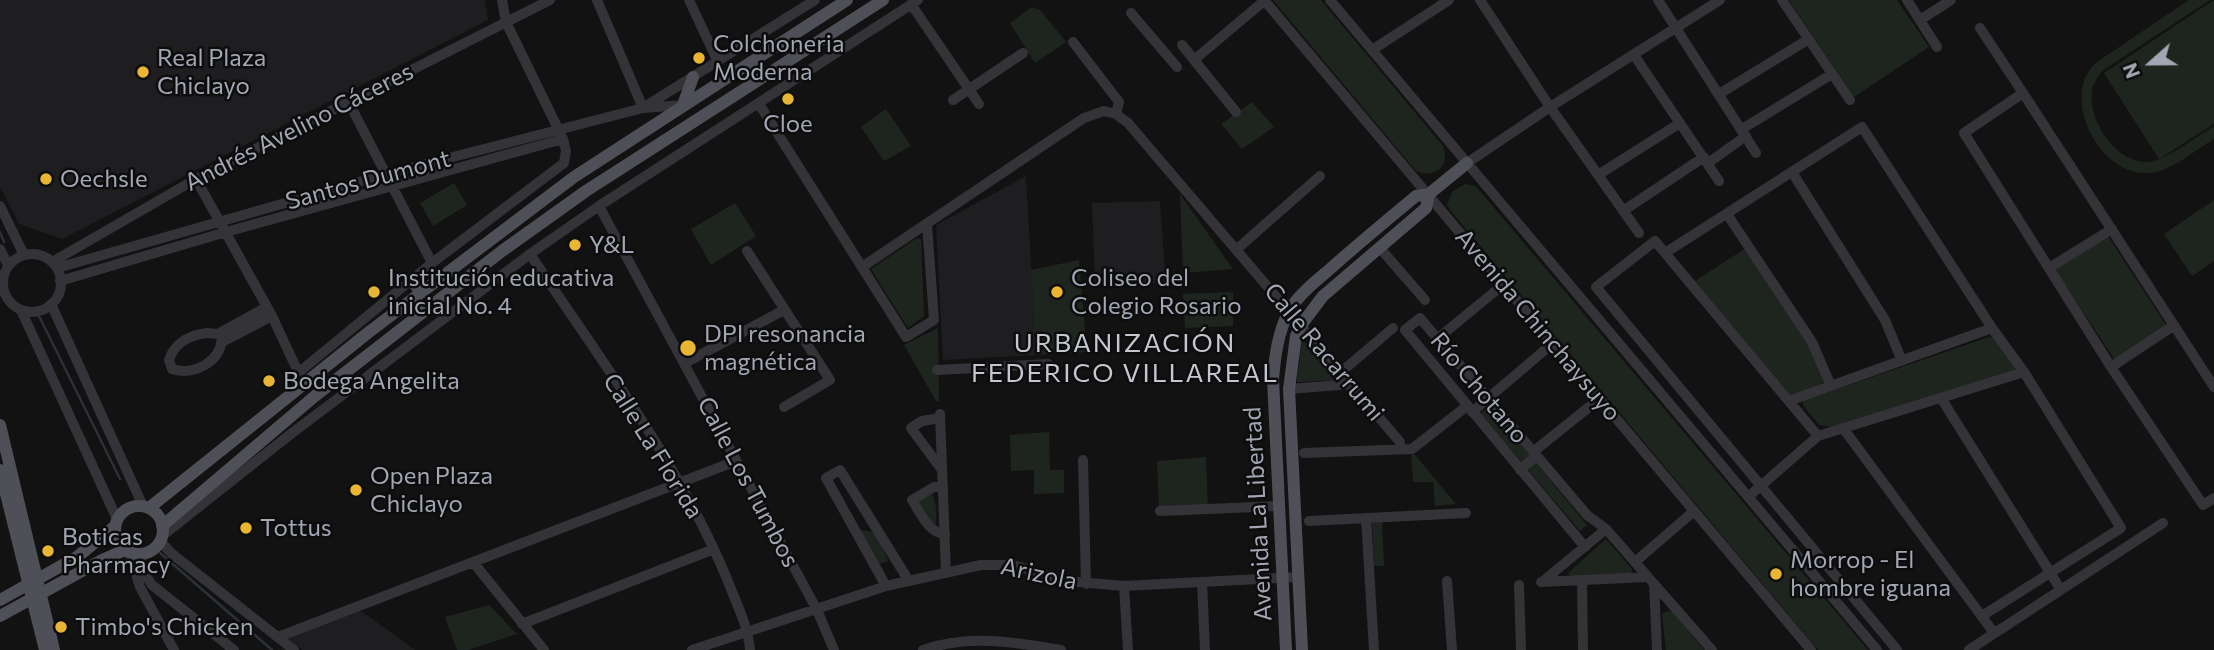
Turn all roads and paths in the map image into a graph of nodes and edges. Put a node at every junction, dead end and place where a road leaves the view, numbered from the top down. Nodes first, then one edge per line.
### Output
1 (502, 0) edge
2 (550, 0) edge
3 (597, 0) edge
4 (690, 0) edge
5 (815, 0) edge
6 (848, 0) edge
7 (883, 0) edge
8 (1264, 0) edge
9 (1330, 0) edge
10 (1450, 0) edge
11 (1480, 0) edge
12 (1658, 0) edge
13 (1720, 0) edge
14 (1783, 0) edge
15 (1907, 0) edge
16 (1951, 0) edge
17 (914, 2) edge
18 (1131, 13) dead end
19 (1920, 20) junction
20 (506, 22) junction
21 (1677, 28) junction
22 (1980, 28) dead end
23 (1809, 39) junction
24 (1073, 42) dead end
25 (1182, 45) dead end
26 (1937, 47) dead end
27 (1372, 50) junction
28 (1023, 53) dead end
29 (1634, 55) junction
30 (1194, 60) junction
31 (718, 62) junction
32 (1177, 67) dead end
33 (1832, 74) junction
34 (693, 77) junction
35 (969, 90) junction
36 (2024, 93) junction
37 (1719, 94) junction
38 (953, 100) dead end
39 (1850, 100) dead end
40 (348, 102) junction
41 (759, 104) junction
42 (979, 104) dead end
43 (683, 105) junction
44 (1550, 107) junction
45 (643, 108) junction
46 (1236, 112) dead end
47 (1116, 114) junction
48 (1680, 123) junction
49 (1744, 133) junction
50 (561, 134) junction
51 (1756, 153) dead end
52 (1706, 160) junction
53 (1464, 166) junction
54 (1792, 173) junction
55 (387, 174) junction
56 (1598, 175) junction
57 (1320, 176) dead end
58 (195, 179) junction
59 (1719, 181) dead end
60 (393, 186) junction
61 (1432, 191) junction
62 (0, 206) edge
63 (599, 206) junction
64 (1623, 211) junction
65 (1727, 214) junction
66 (220, 220) junction
67 (927, 224) junction
68 (2112, 229) junction
69 (226, 232) junction
70 (1639, 233) dead end
71 (1379, 247) junction
72 (0, 248) edge
73 (1237, 249) junction
74 (747, 251) dead end
75 (1665, 253) junction
76 (24, 254) junction
77 (530, 254) junction
78 (1338, 261) junction
79 (432, 263) junction
80 (8, 265) junction
81 (54, 265) junction
82 (862, 267) junction
83 (2049, 268) junction
84 (1349, 273) junction
85 (411, 280) junction
86 (60, 281) junction
87 (1504, 285) junction
88 (421, 292) junction
89 (2, 296) edge
90 (1425, 300) dead end
91 (11, 303) junction
92 (51, 304) junction
93 (21, 310) junction
94 (784, 310) junction
95 (1290, 310) junction
96 (0, 311) edge
97 (269, 312) junction
98 (1301, 325) junction
99 (2173, 326) junction
100 (364, 327) junction
101 (1393, 328) dead end
102 (1992, 328) junction
103 (220, 338) junction
104 (1437, 339) junction
105 (1553, 343) junction
106 (1902, 361) junction
107 (685, 363) junction
108 (1048, 364) dead end
109 (2110, 367) junction
110 (937, 370) dead end
111 (1341, 372) junction
112 (2024, 372) junction
113 (301, 378) junction
114 (1352, 384) junction
115 (1831, 386) junction
116 (2214, 387) edge
117 (1289, 389) junction
118 (1941, 398) junction
119 (1487, 399) junction
120 (1599, 399) junction
121 (1789, 401) junction
122 (784, 407) dead end
123 (1469, 409) junction
124 (1274, 421) junction
125 (1290, 421) junction
126 (0, 425) edge
127 (1843, 428) junction
128 (1818, 436) junction
129 (1400, 442) dead end
130 (1304, 453) dead end
131 (1535, 454) junction
132 (1083, 460) dead end
133 (736, 461) junction
134 (0, 470) edge
135 (1520, 470) junction
136 (942, 471) junction
137 (681, 483) junction
138 (1761, 485) junction
139 (943, 486) junction
140 (1748, 497) junction
141 (2214, 498) edge
142 (1279, 506) junction
143 (146, 507) junction
144 (1160, 511) dead end
145 (1694, 511) junction
146 (1466, 513) dead end
147 (1366, 518) junction
148 (1309, 521) dead end
149 (873, 522) junction
150 (116, 523) junction
151 (2163, 523) dead end
152 (853, 525) junction
153 (1606, 529) junction
154 (161, 534) junction
155 (944, 534) junction
156 (1585, 547) junction
157 (714, 549) junction
158 (132, 552) junction
159 (473, 562) junction
160 (1635, 562) junction
161 (946, 573) junction
162 (2050, 573) junction
163 (1298, 577) junction
164 (1283, 578) junction
165 (1582, 580) junction
166 (1651, 580) junction
167 (909, 581) junction
168 (1447, 581) dead end
169 (1202, 582) junction
170 (33, 583) junction
171 (1086, 584) junction
172 (886, 586) junction
173 (1124, 586) junction
174 (1519, 586) dead end
175 (2061, 590) junction
176 (36, 597) junction
177 (0, 600) edge
178 (817, 610) junction
179 (1982, 616) junction
180 (0, 617) edge
181 (522, 624) junction
182 (748, 633) junction
183 (1994, 633) junction
184 (278, 637) junction
185 (988, 645) edge
186 (45, 650) edge
187 (54, 650) edge
188 (174, 650) edge
189 (234, 650) edge
190 (294, 650) edge
191 (544, 650) edge
192 (692, 650) edge
193 (750, 650) edge
194 (834, 650) edge
195 (923, 650) edge
196 (1061, 650) edge
197 (1128, 650) edge
198 (1205, 650) edge
199 (1286, 650) edge
200 (1302, 650) edge
201 (1374, 650) edge
202 (1452, 650) edge
203 (1521, 650) edge
204 (1583, 650) edge
205 (1657, 650) edge
206 (1712, 650) edge
207 (1811, 650) edge
208 (1877, 650) edge
209 (1897, 650) edge
210 (1969, 650) edge

1 - 20 street
2 - 20 street, Andrés Avelino Cáceres
3 - 45 street
4 - 31 street
5 - 31 street
6 - 43 main road
7 - 154 main road
8 - 30 street
8 - 61 street, Avenida Chinchaysuyo
9 - 27 street, Avenida Chinchaysuyo
10 - 27 street
11 - 44 street
12 - 21 street
13 - 21 street
14 - 23 street
15 - 19 street
16 - 19 street
17 - 35 street
17 - 41 street
18 - 32 street
19 - 26 street
20 - 40 street, Andrés Avelino Cáceres
20 - 50 street
21 - 29 street
21 - 37 street
22 - 36 street
23 - 33 street
23 - 37 street
24 - 47 street
25 - 30 street
27 - 53 street, Avenida Chinchaysuyo
28 - 35 street
29 - 44 street
29 - 48 street
30 - 46 street
31 - 34 street
33 - 39 street
33 - 49 street
34 - 43 main road
34 - 45 street
35 - 38 street
35 - 42 street
36 - 68 street
36 - 83 street
37 - 49 street
40 - 55 street
40 - 58 street, Andrés Avelino Cáceres
41 - 63 street
41 - 82 street
43 - 45 street, Santos Dumont
43 - 88 main road
44 - 53 street
44 - 56 street
45 - 50 street, Santos Dumont
47 - 67 street, Calle Racarrumi
47 - 73 street, Calle Racarrumi
48 - 52 street
48 - 56 street
49 - 51 street
49 - 52 street
50 - 55 street, Santos Dumont
50 - 60 street, Santos Dumont
50 - 79 street
52 - 59 street
52 - 64 street
53 - 61 main road, Avenida La Libertad
53 - 140 street, Avenida Chinchaysuyo
54 - 65 street
54 - 102 street
54 - 106 street
55 - 60 street
55 - 66 street, Santos Dumont
56 - 64 street
57 - 73 street
58 - 66 street
58 - 81 street, Andrés Avelino Cáceres
60 - 69 street, Santos Dumont
60 - 79 street
61 - 71 main road, Avenida La Libertad
61 - 78 main road, Avenida La Libertad
61 - 87 street, Avenida Chinchaysuyo
62 - 76 street
63 - 77 street
63 - 107 street, Calle Los Tumbos
64 - 70 street
65 - 75 street
65 - 115 street
66 - 69 street
66 - 81 street, Santos Dumont
67 - 82 street
67 - 82 street
68 - 83 street
68 - 99 street
69 - 86 street, Santos Dumont
69 - 97 street
71 - 84 main road, Avenida La Libertad
71 - 90 street
72 - 80 street
73 - 95 street, Calle Racarrumi
74 - 94 street
75 - 121 street
75 - 138 street
76 - 80 street
76 - 81 street
77 - 137 street, Calle La Florida
77 - 154 street
78 - 84 main road
78 - 95 main road, Avenida La Libertad
79 - 85 street
80 - 89 street
81 - 86 street
83 - 109 street
84 - 98 main road, Avenida La Libertad
85 - 88 main road
85 - 100 street
86 - 92 street
87 - 104 street
87 - 105 street, Avenida Chinchaysuyo
88 - 100 main road
89 - 91 street
91 - 93 street
91 - 96 street
92 - 93 street
92 - 143 street
93 - 150 street
94 - 107 street
94 - 122 street
95 - 98 street, Calle Racarrumi
95 - 124 main road, Avenida La Libertad
97 - 103 street
97 - 113 street
98 - 111 street, Calle Racarrumi
98 - 117 main road, Avenida La Libertad
99 - 109 street
99 - 116 street
100 - 113 main road
101 - 111 street
102 - 106 street
102 - 112 street
103 - 103 street
104 - 119 street, Río Chotano
104 - 123 street, Río Chotano
105 - 119 street
105 - 120 street, Avenida Chinchaysuyo
106 - 115 street
107 - 133 street, Calle Los Tumbos
108 - 110 street
109 - 141 street
111 - 114 street, Calle Racarrumi
112 - 118 street
112 - 162 street
113 - 143 main road
114 - 117 street
114 - 129 street, Calle Racarrumi
115 - 121 street
117 - 125 main road, Avenida La Libertad
118 - 127 street
118 - 162 street
119 - 123 street
119 - 131 street, Río Chotano
120 - 131 street
120 - 145 street, Avenida Chinchaysuyo
121 - 128 street
123 - 130 street
123 - 135 street, Río Chotano
124 - 125 main road
124 - 142 main road, Avenida La Libertad
125 - 163 main road, Avenida La Libertad
126 - 170 main road
127 - 128 street
127 - 179 street
128 - 138 street
131 - 135 street
131 - 153 street, Río Chotano
132 - 171 street
133 - 137 street
133 - 178 street, Calle Los Tumbos
134 - 170 main road
135 - 156 street, Río Chotano
136 - 136 street
136 - 139 street
137 - 157 street, Calle La Florida
137 - 159 street
138 - 140 street
138 - 209 street
139 - 155 street
139 - 155 street
140 - 208 street, Avenida Chinchaysuyo
142 - 144 street
142 - 164 main road, Avenida La Libertad
143 - 150 main road
143 - 154 main road
145 - 160 street
145 - 207 street, Avenida Chinchaysuyo
146 - 147 street
147 - 148 street
147 - 201 street
149 - 152 street
149 - 152 street
149 - 167 street
150 - 158 main road
150 - 170 main road
151 - 175 street
152 - 172 street
153 - 156 street
153 - 160 street, Río Chotano
154 - 158 main road
154 - 184 street
155 - 161 street
156 - 165 street
157 - 181 street
157 - 182 street, Calle La Florida
158 - 176 main road
158 - 188 street
158 - 189 street
159 - 181 street
159 - 184 street
160 - 166 street, Río Chotano
161 - 167 street, Arizola
161 - 171 street, Arizola
162 - 175 street
162 - 179 street
163 - 164 street, Arizola
163 - 200 main road, Avenida La Libertad
164 - 169 street, Arizola
164 - 199 main road, Avenida La Libertad
165 - 166 street
165 - 204 street
166 - 205 street
166 - 206 street, Río Chotano
167 - 172 street, Arizola
168 - 202 street
169 - 173 street, Arizola
169 - 198 street
170 - 176 main road
170 - 177 main road
171 - 173 street, Arizola
172 - 178 street, Arizola
173 - 197 street
174 - 203 street
175 - 183 street
176 - 180 main road
176 - 186 main road
176 - 187 main road
178 - 182 street, Arizola
178 - 194 street, Calle Los Tumbos
179 - 183 street
181 - 191 street
182 - 192 street, Arizola
182 - 193 street, Calle La Florida
183 - 210 street
184 - 190 street
185 - 195 street
185 - 196 street

